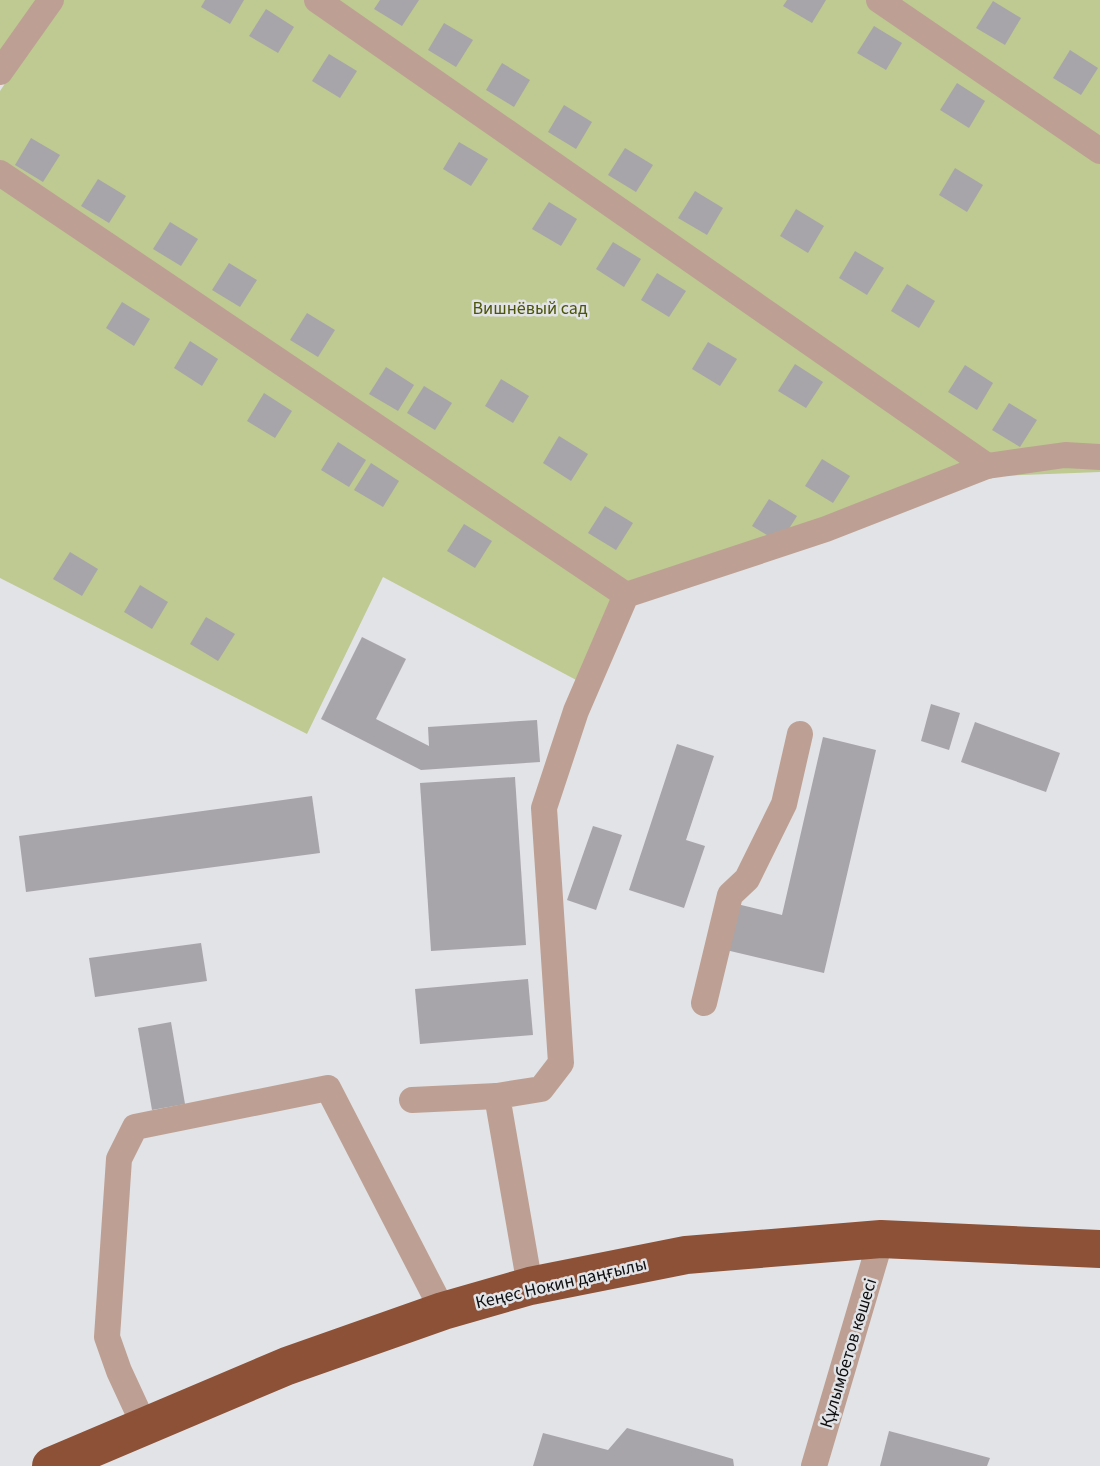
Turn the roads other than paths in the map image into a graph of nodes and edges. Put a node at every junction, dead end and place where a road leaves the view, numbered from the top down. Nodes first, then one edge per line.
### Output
1 (51, 0) edge
2 (317, 0) edge
3 (879, 0) edge
4 (0, 72) edge
5 (1100, 151) edge
6 (0, 173) edge
7 (1100, 457) edge
8 (987, 466) junction
9 (626, 595) junction
10 (800, 734) dead end
11 (705, 1003) dead end
12 (497, 1096) junction
13 (412, 1100) dead end
14 (881, 1239) junction
15 (1100, 1249) edge
16 (530, 1286) junction
17 (443, 1311) junction
18 (144, 1425) junction
19 (51, 1466) edge
20 (814, 1466) edge

1 - 4 street
2 - 8 street
3 - 5 street
6 - 9 street
7 - 8 street
8 - 9 street
9 - 12 street
10 - 11 street
12 - 13 street
12 - 16 street
14 - 15 highway, Кеңес Нокин даңғылы
14 - 16 highway, Кеңес Нокин даңғылы
14 - 20 street, Құлымбетов көшесі
16 - 17 highway, Кеңес Нокин даңғылы
17 - 18 highway, Кеңес Нокин даңғылы
17 - 18 street
18 - 19 highway, Кеңес Нокин даңғылы

